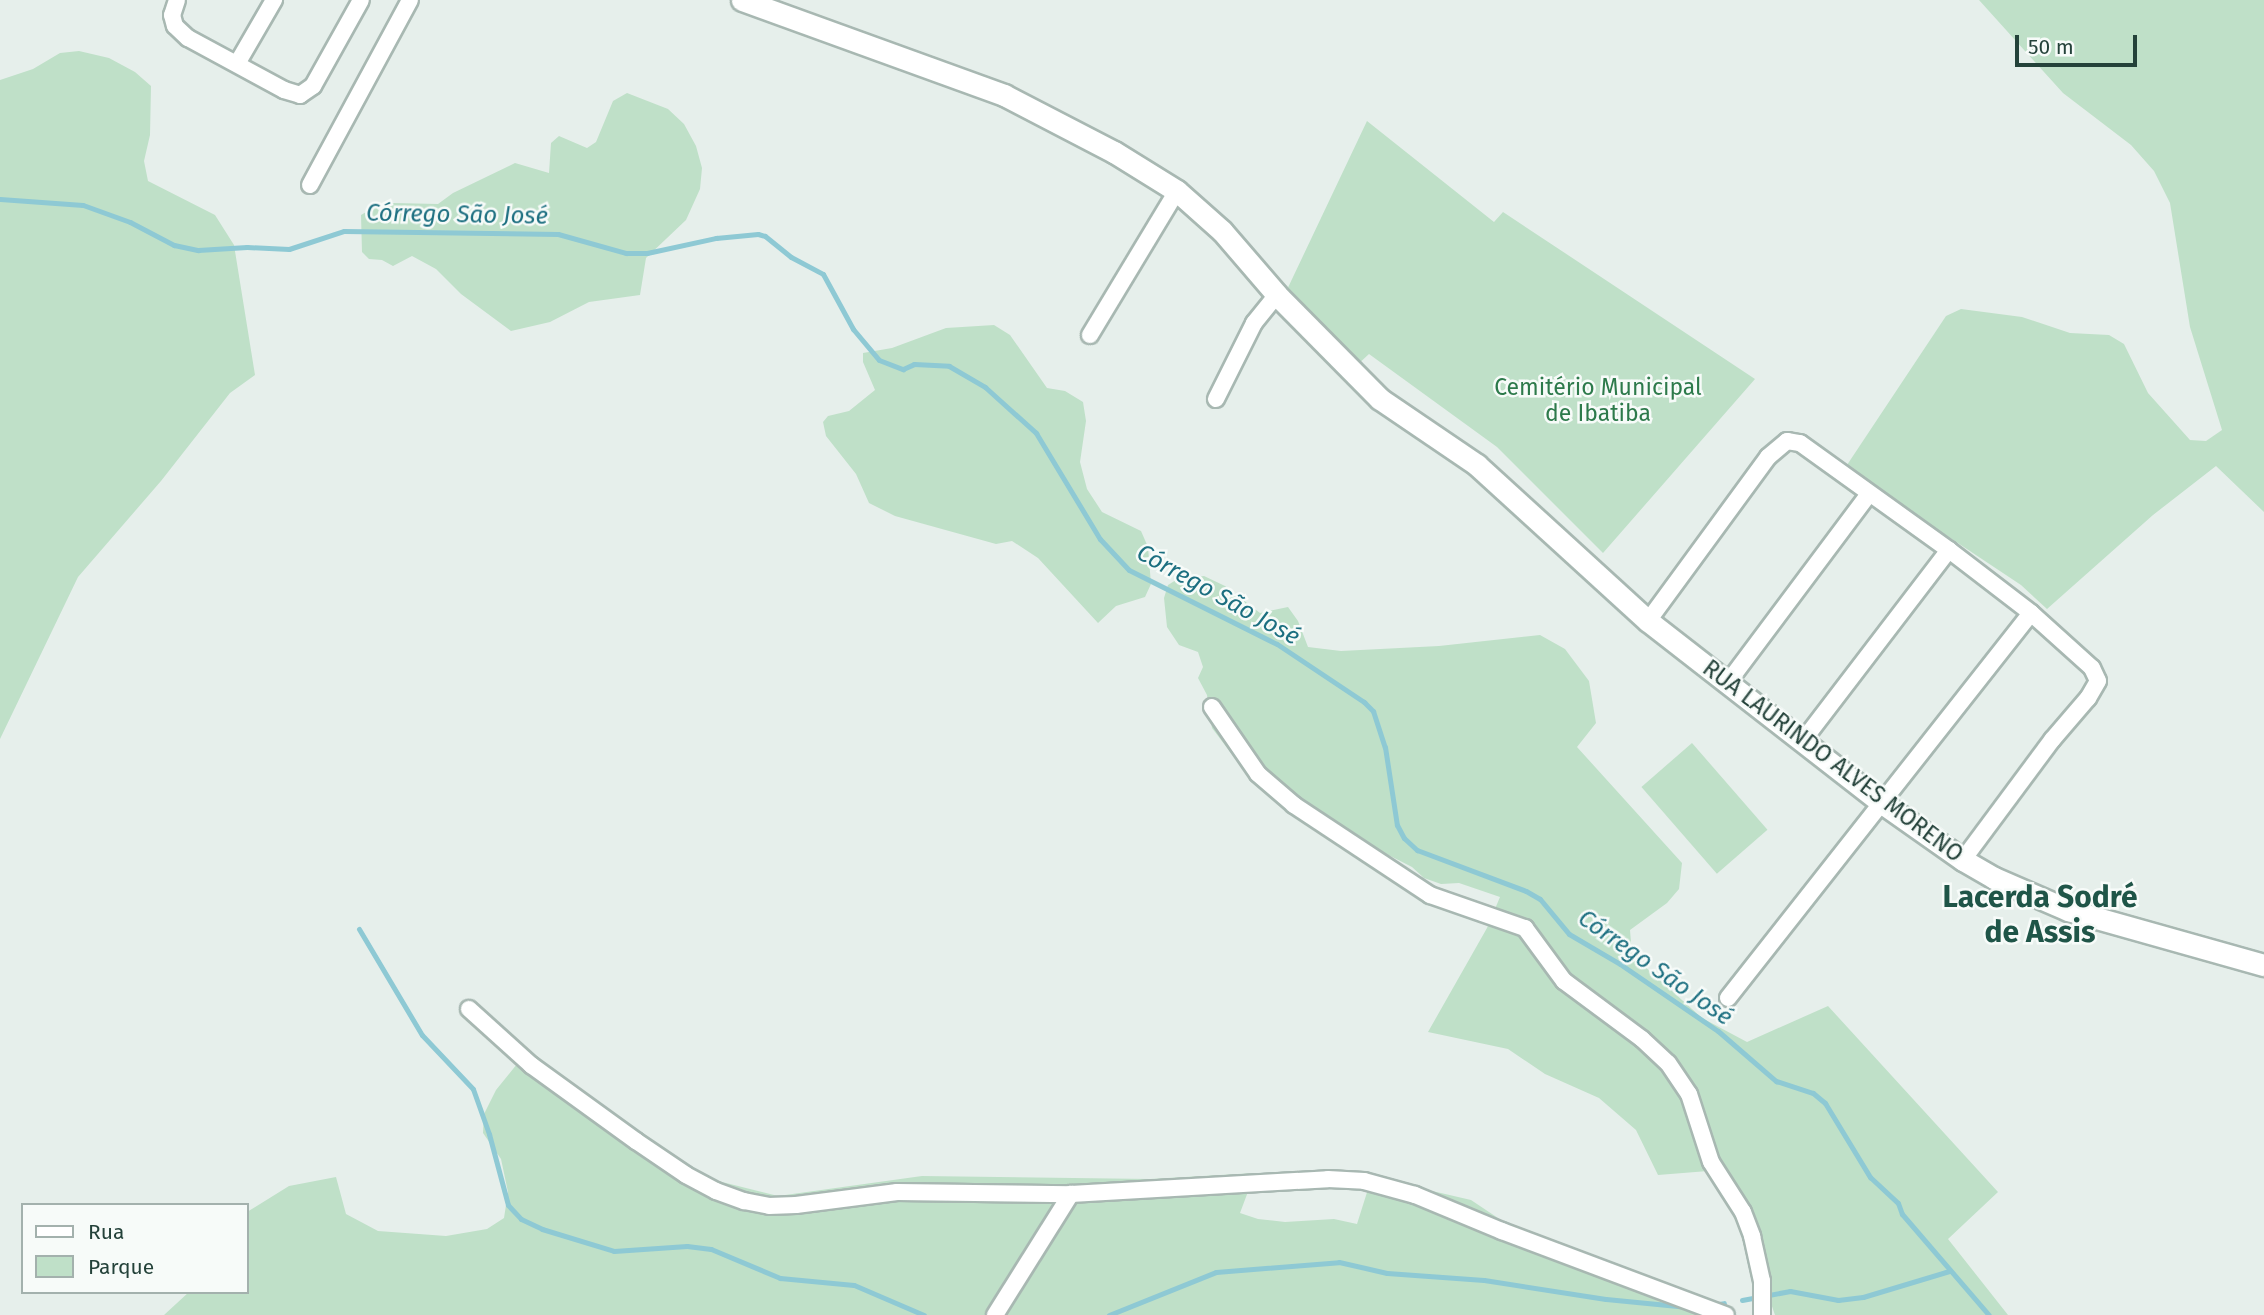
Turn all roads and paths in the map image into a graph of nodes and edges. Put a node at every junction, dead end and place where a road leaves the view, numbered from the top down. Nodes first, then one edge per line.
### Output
1 (177, 0) edge
2 (274, 0) edge
3 (361, 0) edge
4 (410, 0) edge
5 (742, 0) edge
6 (238, 62) junction
7 (310, 185) dead end
8 (1177, 191) junction
9 (1277, 295) junction
10 (1090, 335) dead end
11 (1216, 399) dead end
12 (1869, 494) junction
13 (1949, 550) junction
14 (2031, 613) junction
15 (1648, 621) junction
16 (1729, 681) junction
17 (1212, 707) dead end
18 (1802, 742) junction
19 (1882, 803) junction
20 (1964, 860) junction
21 (2264, 965) edge
22 (1728, 998) dead end
23 (469, 1009) dead end
24 (1071, 1194) junction
25 (995, 1315) edge
26 (1726, 1315) edge
27 (1762, 1315) edge

1 - 6 street
2 - 6 street
3 - 6 street
4 - 7 street
5 - 8 street, RUA LAURINDO ALVES MORENO
8 - 9 street, RUA LAURINDO ALVES MORENO
8 - 10 street
9 - 11 street
9 - 15 street, RUA LAURINDO ALVES MORENO
12 - 13 street
12 - 15 street
12 - 16 street
13 - 14 street
13 - 18 street
14 - 19 street
14 - 20 street
15 - 16 street, RUA LAURINDO ALVES MORENO
16 - 18 street, RUA LAURINDO ALVES MORENO
17 - 27 street
18 - 19 street, RUA LAURINDO ALVES MORENO
19 - 20 street, RUA LAURINDO ALVES MORENO
19 - 22 street
20 - 21 street, RUA LAURINDO ALVES MORENO
23 - 24 street
24 - 25 street
24 - 26 street

